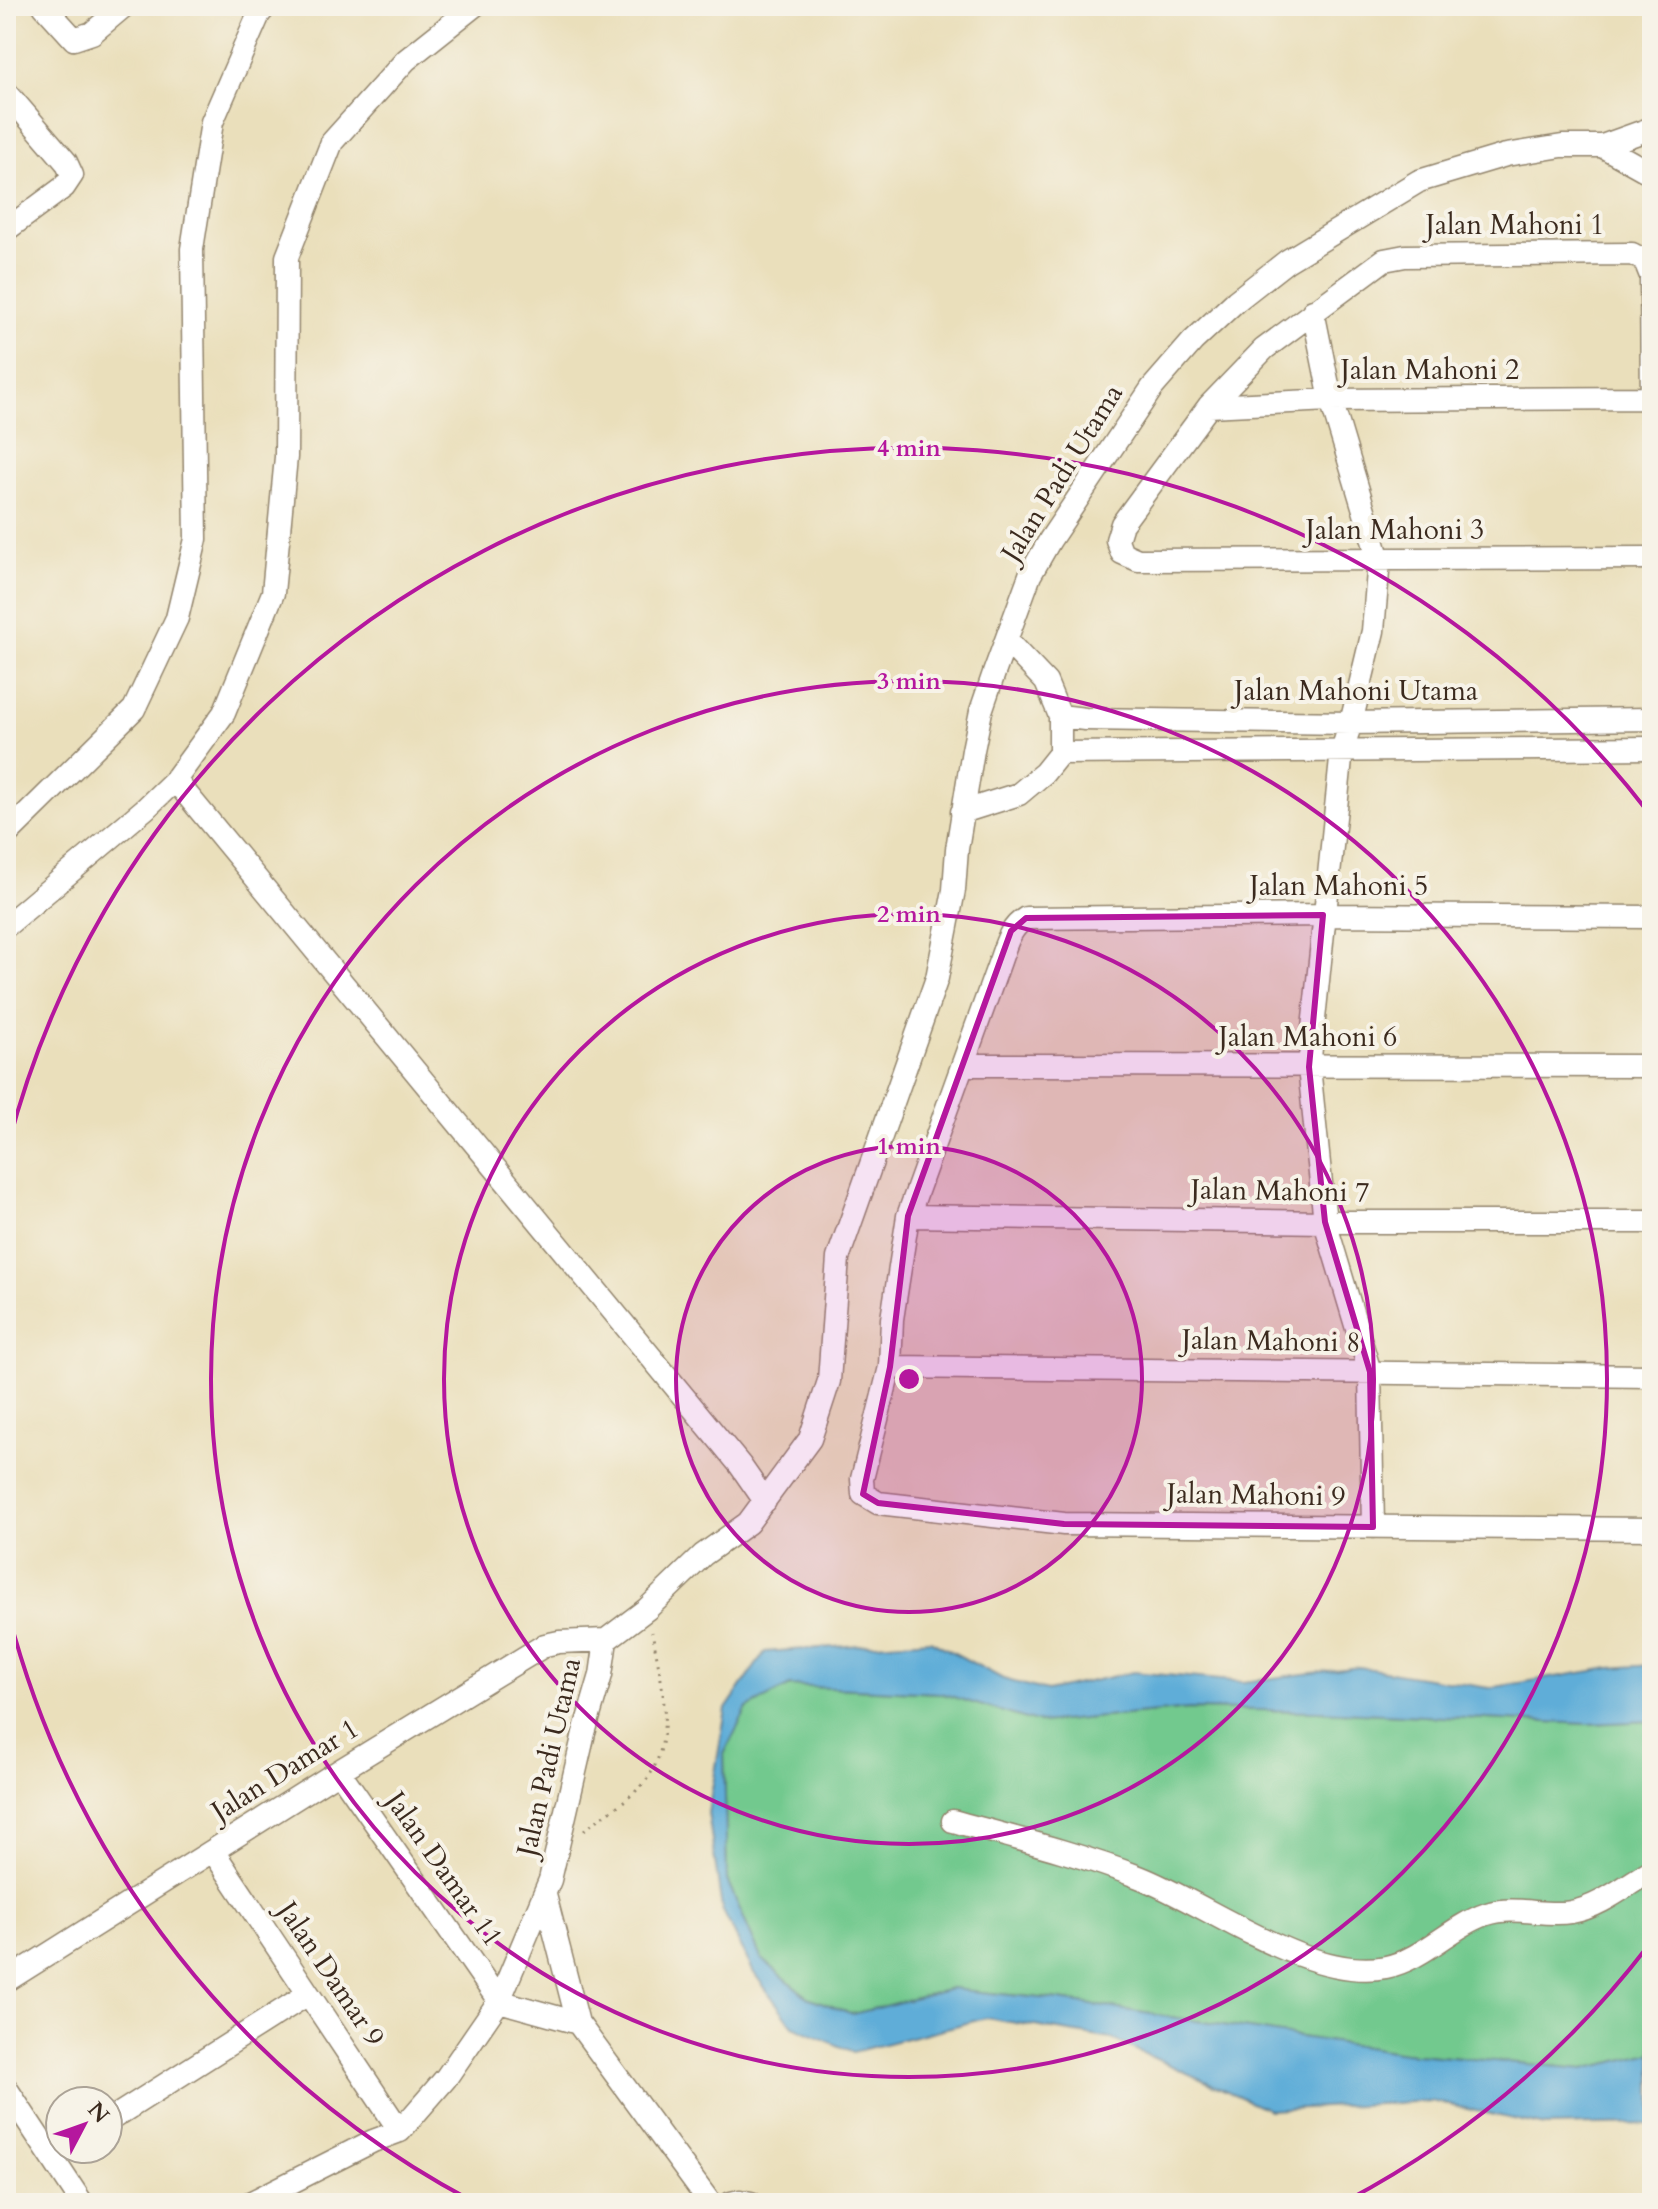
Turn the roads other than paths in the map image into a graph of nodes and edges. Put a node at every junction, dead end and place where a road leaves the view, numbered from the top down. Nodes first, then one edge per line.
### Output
1 (44, 6) edge
2 (124, 6) edge
3 (266, 6) edge
4 (474, 6) edge
5 (6, 92) edge
6 (1652, 128) edge
7 (1602, 146) junction
8 (1652, 174) edge
9 (6, 230) edge
10 (1313, 311) junction
11 (1652, 398) edge
12 (1331, 400) junction
13 (1209, 406) junction
14 (1652, 407) edge
15 (1652, 558) edge
16 (1379, 560) junction
17 (1007, 641) junction
18 (1060, 716) junction
19 (1652, 719) edge
20 (1351, 723) junction
21 (1652, 748) edge
22 (1342, 750) junction
23 (1060, 753) junction
24 (175, 780) junction
25 (962, 812) junction
26 (6, 835) edge
27 (1323, 915) junction
28 (1652, 917) edge
29 (6, 926) edge
30 (963, 1065) junction
31 (1652, 1066) edge
32 (1309, 1067) junction
33 (908, 1216) junction
34 (1325, 1222) junction
35 (1652, 1222) edge
36 (890, 1367) junction
37 (1370, 1372) junction
38 (1652, 1376) edge
39 (765, 1501) junction
40 (1373, 1527) junction
41 (1652, 1529) edge
42 (606, 1640) junction
43 (339, 1771) junction
44 (953, 1821) dead end
45 (213, 1851) junction
46 (1652, 1870) edge
47 (545, 1895) junction
48 (6, 1981) edge
49 (308, 1994) junction
50 (499, 2001) junction
51 (578, 2023) junction
52 (6, 2088) edge
53 (124, 2111) edge
54 (400, 2131) junction
55 (44, 2135) edge
56 (64, 2165) edge
57 (263, 2200) edge
58 (82, 2203) edge
59 (710, 2203) edge
60 (731, 2203) edge
61 (751, 2203) edge

1 - 2 street
3 - 26 street
4 - 24 street
5 - 9 street
6 - 7 street, Jalan Padi Utama
7 - 8 street
7 - 17 street, Jalan Padi Utama
10 - 11 street, Jalan Mahoni 1
10 - 12 street
10 - 13 street
11 - 12 street, Jalan Mahoni 2
11 - 14 street
12 - 13 street, Jalan Mahoni 2
12 - 16 street
13 - 16 street, Jalan Mahoni 3
15 - 16 street, Jalan Mahoni 3
16 - 20 street
17 - 18 street
17 - 25 street, Jalan Padi Utama
18 - 20 street, Jalan Mahoni Utama
18 - 23 street
19 - 20 street, Jalan Mahoni Utama
20 - 22 street
21 - 22 street, Jalan Mahoni Utama
22 - 23 street, Jalan Mahoni Utama
22 - 27 street
23 - 25 street
24 - 29 street
24 - 39 street
25 - 39 street, Jalan Padi Utama
27 - 28 street, Jalan Mahoni 5
27 - 30 street, Jalan Mahoni 5
27 - 32 street
30 - 32 street, Jalan Mahoni 6
30 - 33 street
31 - 32 street, Jalan Mahoni 6
32 - 34 street
33 - 34 street, Jalan Mahoni 7
33 - 36 street
34 - 35 street, Jalan Mahoni 7
34 - 37 street
36 - 37 street, Jalan Mahoni 8
36 - 40 street, Jalan Mahoni 9
37 - 38 street, Jalan Mahoni 8
37 - 40 street
39 - 42 street, Jalan Padi Utama
40 - 41 street, Jalan Mahoni 9
42 - 43 street, Jalan Damar 1
42 - 47 street, Jalan Padi Utama
43 - 45 street, Jalan Damar 1
43 - 50 street, Jalan Damar 11
44 - 46 street
45 - 48 street, Jalan Damar 1
45 - 49 street, Jalan Damar 9
47 - 50 street, Jalan Padi Utama
47 - 51 street
49 - 53 street
49 - 54 street, Jalan Damar 9
50 - 51 street
50 - 54 street, Jalan Padi Utama
51 - 59 street
52 - 55 street
54 - 57 street, Jalan Padi Utama
56 - 58 street
60 - 61 street

